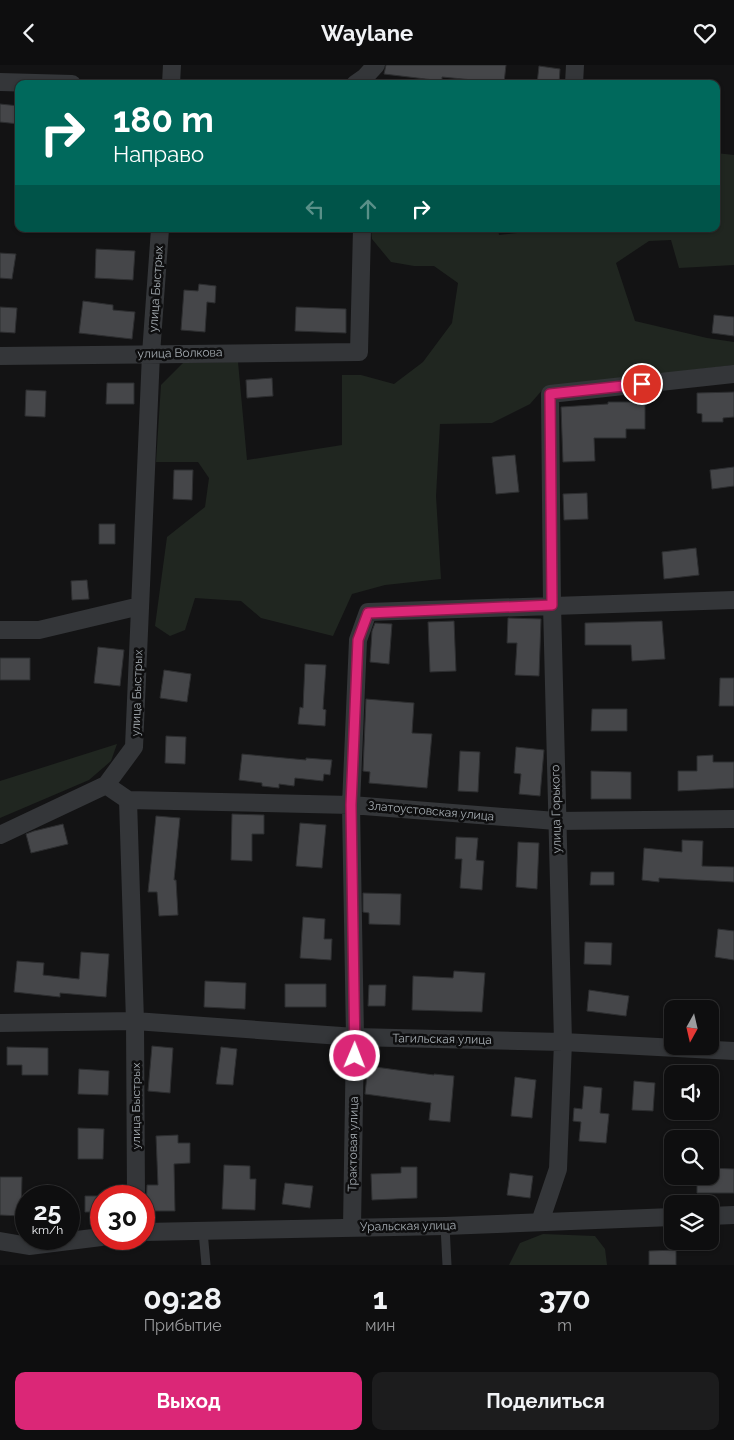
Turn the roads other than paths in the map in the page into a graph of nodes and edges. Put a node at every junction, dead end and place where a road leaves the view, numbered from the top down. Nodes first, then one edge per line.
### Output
1 (172, 65) edge
2 (575, 65) edge
3 (171, 80) edge
4 (574, 80) edge
5 (0, 82) edge
6 (15, 82) edge
7 (160, 232) edge
8 (362, 232) edge
9 (151, 354) junction
10 (0, 356) edge
11 (734, 374) edge
12 (734, 599) edge
13 (552, 605) junction
14 (140, 606) junction
15 (0, 630) edge
16 (106, 785) junction
17 (128, 800) junction
18 (351, 805) junction
19 (734, 819) edge
20 (556, 821) junction
21 (0, 835) edge
22 (136, 1021) junction
23 (0, 1023) edge
24 (355, 1037) junction
25 (563, 1042) junction
26 (734, 1051) edge
27 (136, 1185) edge
28 (734, 1215) edge
29 (719, 1216) edge
30 (664, 1217) edge
31 (540, 1222) junction
32 (445, 1226) junction
33 (352, 1227) junction
34 (203, 1231) junction
35 (155, 1232) edge
36 (90, 1238) edge
37 (0, 1241) edge
38 (206, 1265) edge
39 (447, 1265) edge

1 - 3 street
2 - 4 street
5 - 6 street
7 - 9 street, улица Быстрых
8 - 9 street, улица Волкова
9 - 10 street, улица Волкова
9 - 14 street, улица Быстрых
11 - 13 street, улица Горького
12 - 13 street
13 - 18 street, Трактовая улица
13 - 20 street, улица Горького
14 - 15 street
14 - 16 street, улица Быстрых
16 - 17 street
16 - 21 street
17 - 18 street, Златоустовская улица
17 - 22 street, улица Быстрых
18 - 20 street, Златоустовская улица
18 - 24 street, Трактовая улица
19 - 20 street, Златоустовская улица
20 - 25 street, улица Горького
22 - 23 street, Тагильская улица
22 - 24 street, Тагильская улица
22 - 27 street, улица Быстрых
24 - 25 street, Тагильская улица
24 - 33 street, Трактовая улица
25 - 26 street, Тагильская улица
25 - 31 street, улица Горького
28 - 29 street
30 - 31 street, Уральская улица
31 - 32 street, Уральская улица
32 - 33 street, Уральская улица
32 - 39 lane
33 - 34 street, Уральская улица
34 - 35 street, Уральская улица
34 - 38 lane
36 - 37 street

